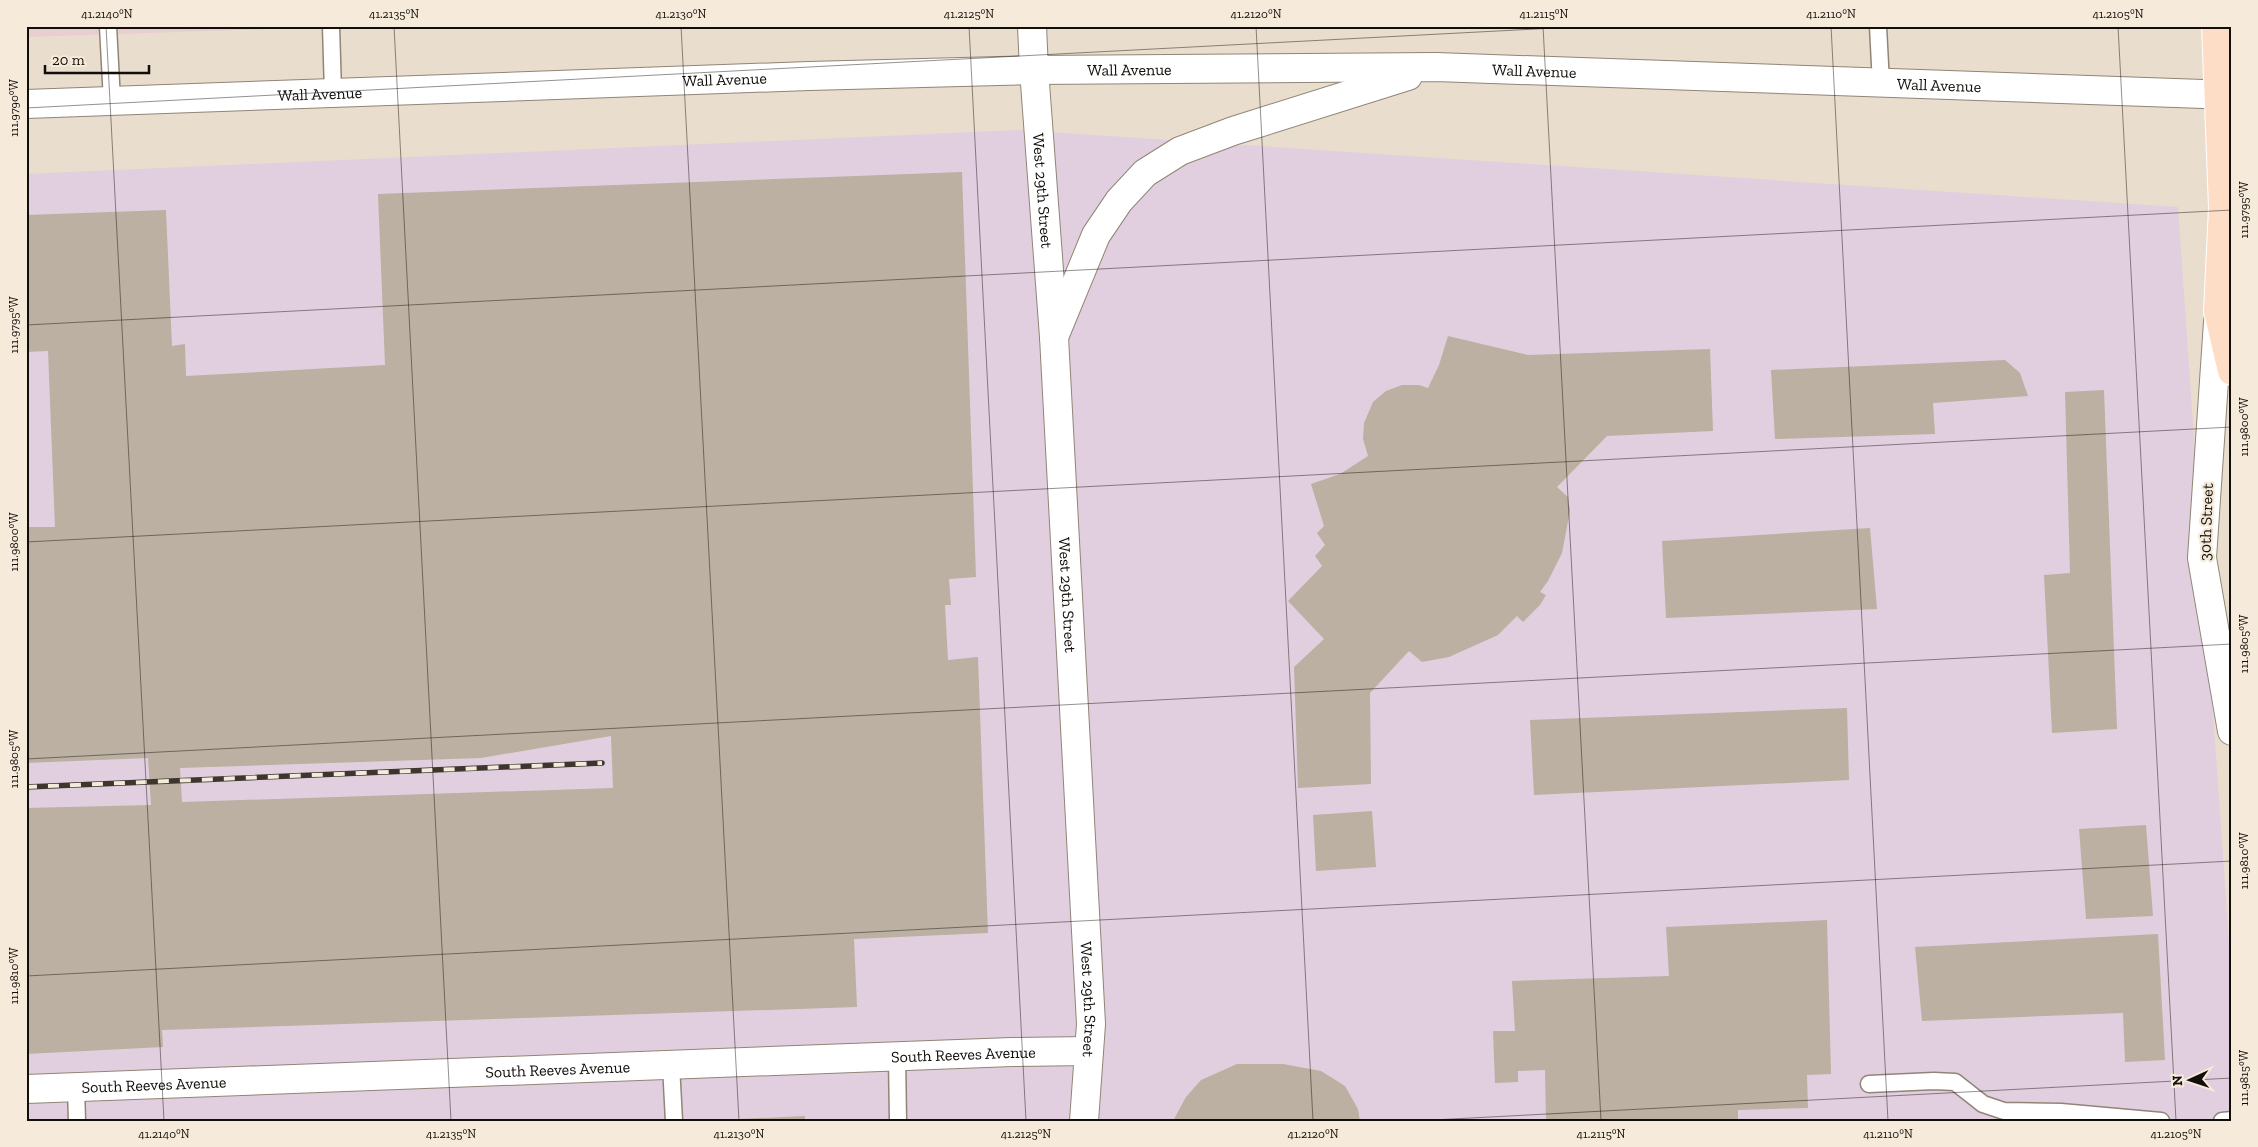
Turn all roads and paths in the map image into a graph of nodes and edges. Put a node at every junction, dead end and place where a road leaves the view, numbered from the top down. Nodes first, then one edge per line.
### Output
1 (108, 26) edge
2 (330, 26) edge
3 (1032, 26) edge
4 (1878, 26) edge
5 (2216, 26) edge
6 (1436, 68) junction
7 (1034, 70) junction
8 (1881, 84) junction
9 (333, 93) junction
10 (2225, 96) edge
11 (112, 101) junction
12 (26, 104) edge
13 (2218, 311) junction
14 (1054, 337) junction
15 (2232, 371) edge
16 (2232, 731) edge
17 (1089, 1051) junction
18 (897, 1056) junction
19 (671, 1065) junction
20 (1869, 1084) dead end
21 (76, 1087) junction
22 (26, 1088) edge
23 (2232, 1120) edge
24 (77, 1121) edge
25 (674, 1121) edge
26 (898, 1121) edge
27 (1084, 1121) edge
28 (2161, 1121) edge
29 (2222, 1121) edge

1 - 11 lane
2 - 9 lane
3 - 7 main road, West 29th Street
4 - 8 lane
5 - 10 main road, 30th Street
6 - 7 main road, Wall Avenue
6 - 8 main road, Wall Avenue
6 - 14 main road
7 - 9 main road, Wall Avenue
7 - 14 main road, West 29th Street
8 - 10 main road, Wall Avenue
9 - 11 main road, Wall Avenue
10 - 13 main road, 30th Street
11 - 12 main road, Wall Avenue
13 - 15 main road, 30th Street
13 - 16 main road, 30th Street
14 - 17 main road, West 29th Street
17 - 18 main road, South Reeves Avenue
17 - 27 main road, West 29th Street
18 - 19 main road, South Reeves Avenue
18 - 26 lane
19 - 21 main road, South Reeves Avenue
19 - 25 lane
20 - 28 lane
21 - 22 main road, South Reeves Avenue
21 - 24 lane
23 - 29 lane

